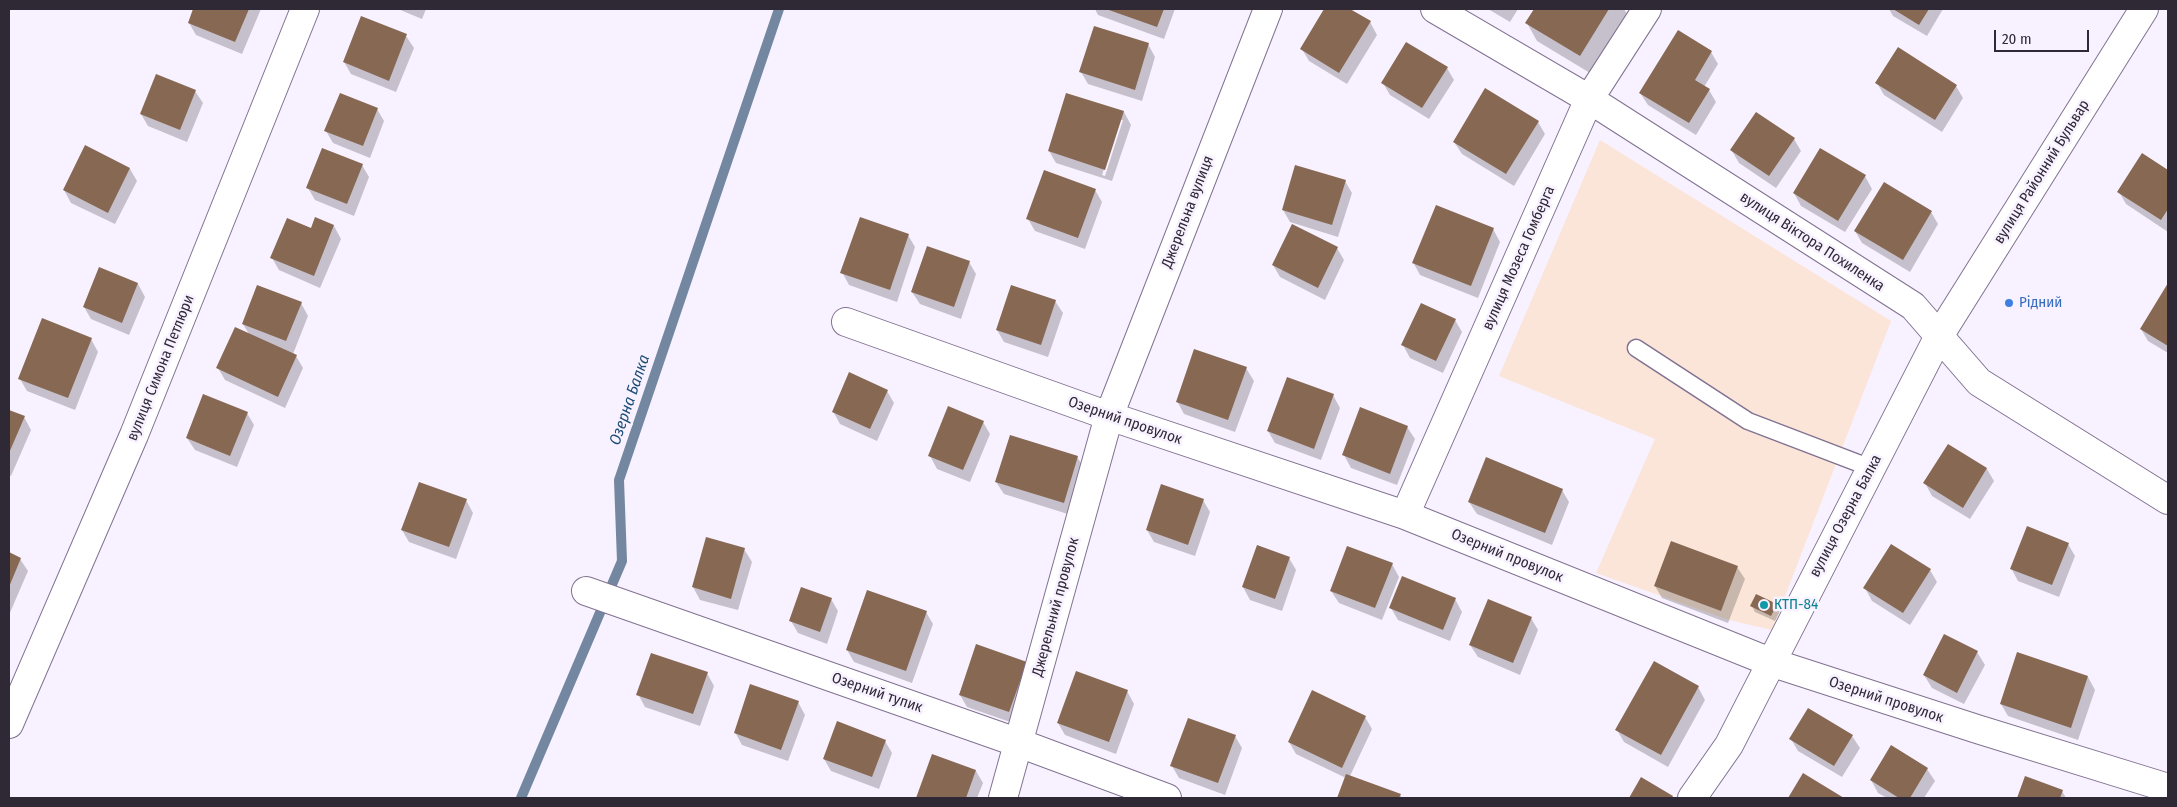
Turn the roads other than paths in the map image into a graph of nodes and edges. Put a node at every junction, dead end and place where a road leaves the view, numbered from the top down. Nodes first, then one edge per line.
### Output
1 (305, 9) edge
2 (1268, 9) edge
3 (1435, 9) edge
4 (1648, 9) edge
5 (2144, 9) edge
6 (1588, 100) junction
7 (846, 322) dead end
8 (1939, 336) junction
9 (1636, 348) dead end
10 (1109, 416) junction
11 (1872, 468) junction
12 (2168, 500) edge
13 (1406, 514) junction
14 (586, 590) dead end
15 (1770, 662) junction
16 (9, 724) edge
17 (1019, 743) junction
18 (2168, 788) edge
19 (1003, 798) edge
20 (1168, 798) edge
21 (1692, 798) edge

1 - 16 street, вулиця Симона Петлюри
2 - 10 street, Джерельна вулиця
3 - 6 street, вулиця Віктора Похиленка
4 - 6 street, вулиця Мозеса Гомберга
5 - 8 street, вулиця Районний Бульвар
6 - 8 street, вулиця Віктора Похиленка
6 - 13 street, вулиця Мозеса Гомберга
7 - 10 street, Озерний провулок
8 - 11 street, вулиця Озерна Балка
8 - 12 street, вулиця Віктора Похиленка
9 - 11 lane
10 - 13 street, Озерний провулок
10 - 17 street, Джерельний провулок
11 - 15 street, вулиця Озерна Балка
13 - 15 street, Озерний провулок
14 - 17 street, Озерний тупик
15 - 18 street, Озерний провулок
15 - 21 street, вулиця Озерна Балка
17 - 19 street, Джерельний провулок
17 - 20 street, Озерний тупик

